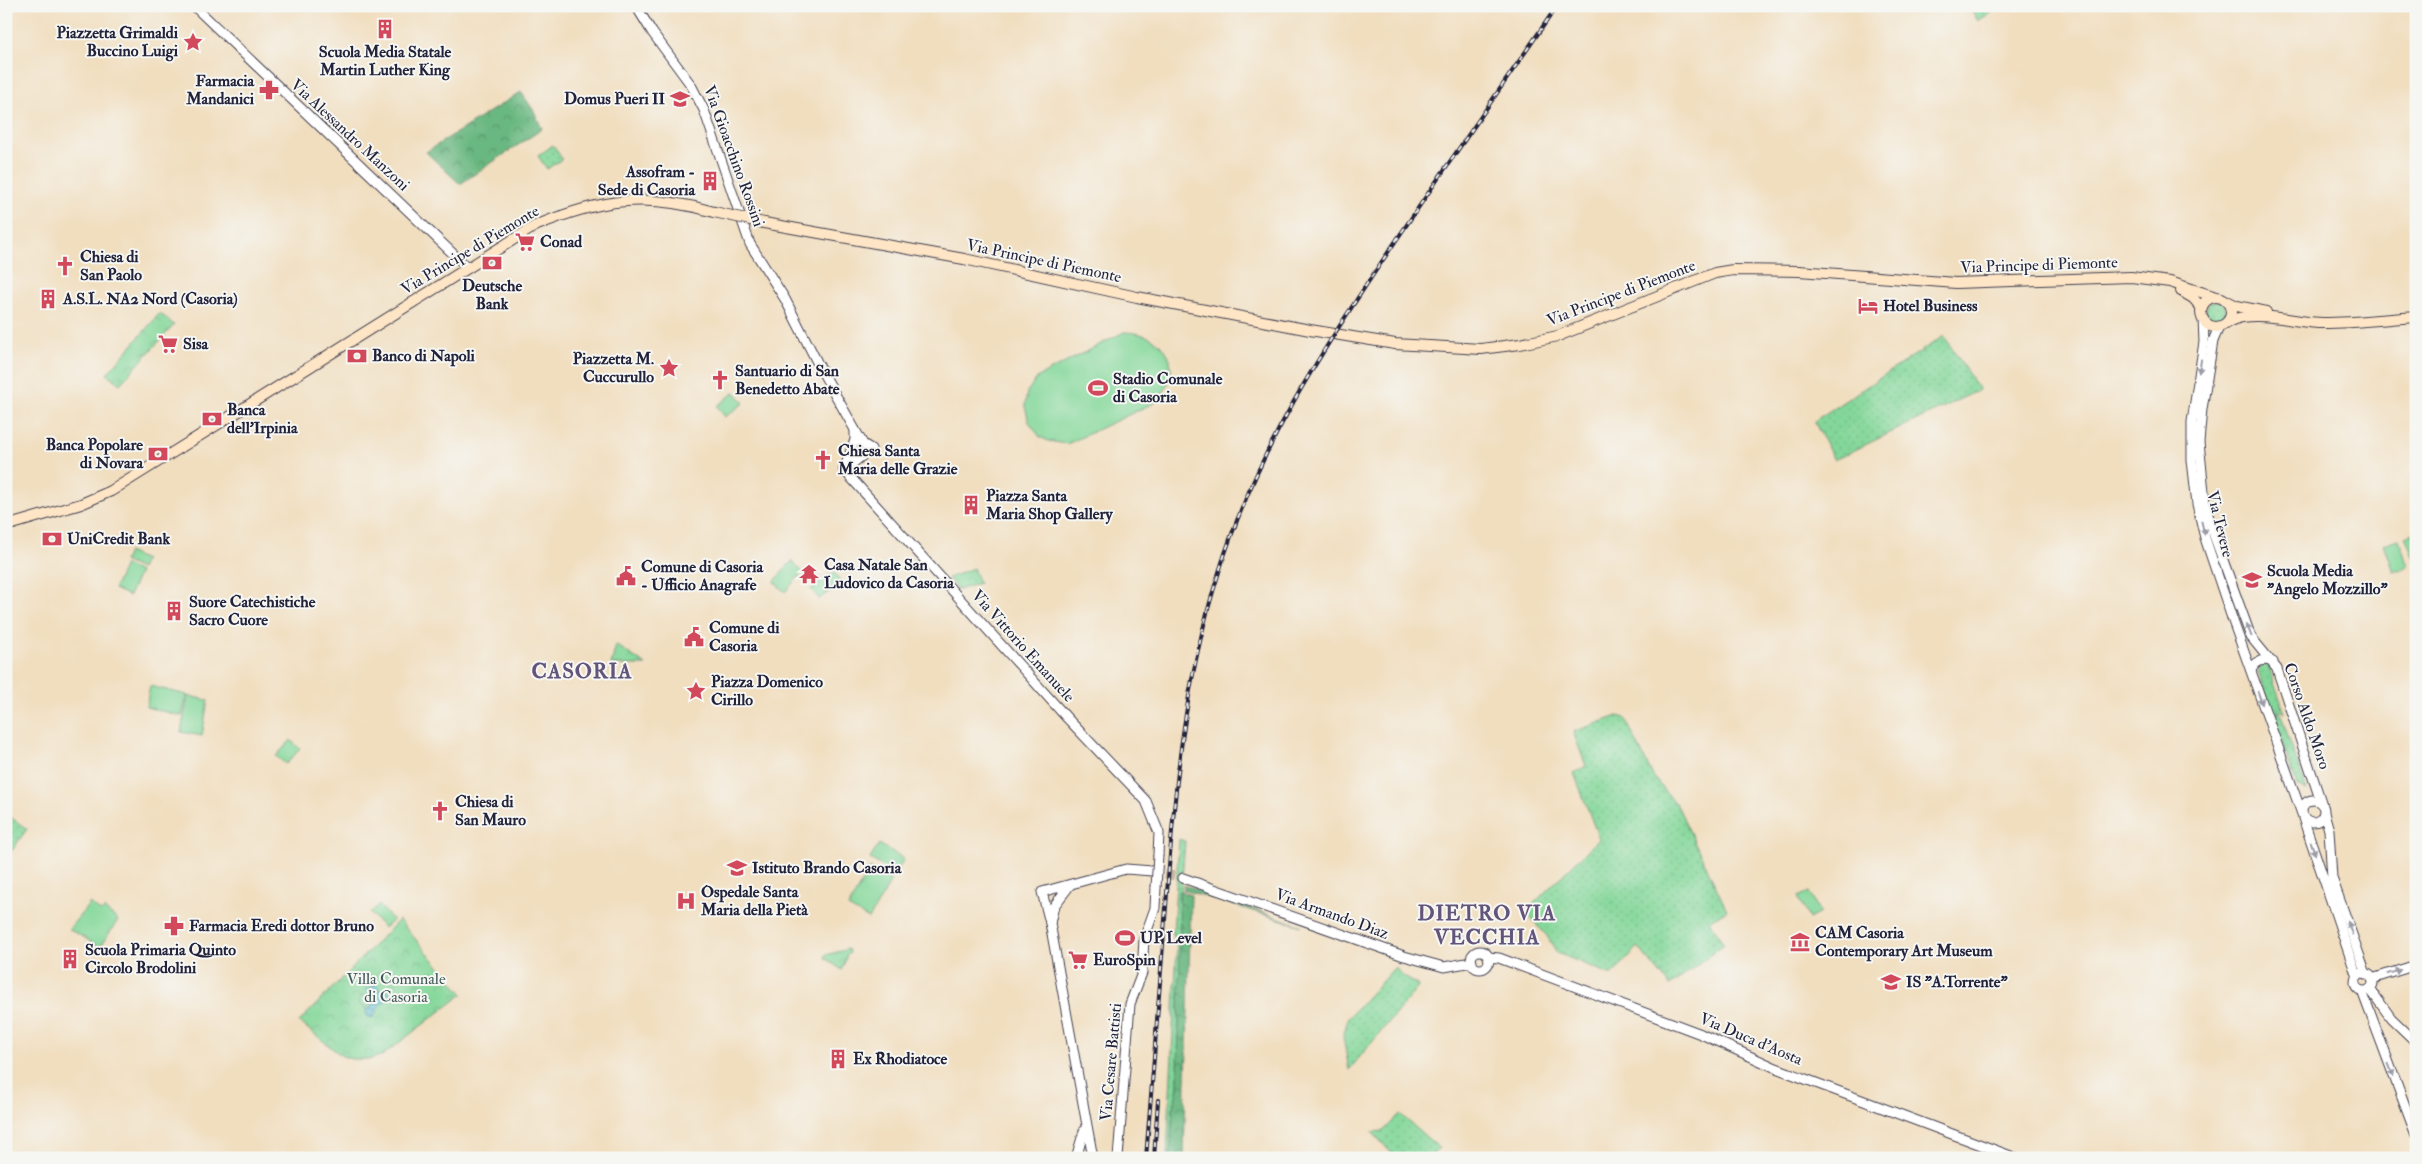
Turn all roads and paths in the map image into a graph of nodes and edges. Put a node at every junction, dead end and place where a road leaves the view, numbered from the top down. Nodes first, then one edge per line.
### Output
1 (194, 6) edge
2 (636, 6) edge
3 (468, 268) junction
4 (2147, 280) junction
5 (2221, 298) junction
6 (2202, 313) junction
7 (2416, 317) edge
8 (2286, 319) junction
9 (2224, 324) junction
10 (855, 428) junction
11 (853, 447) junction
12 (863, 450) junction
13 (844, 470) junction
14 (6, 526) edge
15 (2273, 662) junction
16 (2250, 670) junction
17 (2321, 802) junction
18 (2324, 812) junction
19 (2303, 816) junction
20 (1156, 822) joint
21 (1152, 871) tunnel mouth
22 (1183, 878) tunnel mouth
23 (1070, 885) junction
24 (1050, 923) junction
25 (1472, 962) joint
26 (2416, 965) edge
27 (2365, 977) junction
28 (2366, 990) junction
29 (2382, 1007) junction
30 (2372, 1020) junction
31 (2416, 1042) edge
32 (1085, 1121) junction
33 (2416, 1136) edge
34 (1077, 1157) edge
35 (1093, 1158) edge
36 (1118, 1158) edge
37 (2016, 1158) edge

1 - 3 street, Via Alessandro Manzoni
2 - 10 street, Via Gioacchino Rossini
3 - 4 main road, Via Principe di Piemonte, bridge
3 - 14 main road, Via Principe di Piemonte
4 - 5 main road
4 - 6 main road
5 - 6 main road
5 - 8 main road
5 - 9 main road
6 - 9 main road
6 -> 16 street, Via Tevere
7 - 8 main road
8 - 9 main road
15 -> 9 street, Corso Aldo Moro
10 - 11 street
10 - 12 street, Via Gioacchino Rossini
11 - 12 street
11 - 13 street
12 - 13 street
13 - 20 street, Via Vittorio Emanuele
15 - 16 street
15 - 17 street, Corso Aldo Moro
16 -> 19 street, Via Tevere
17 - 18 street, Corso Aldo Moro
17 - 19 street
18 - 19 street
27 -> 18 street, Corso Aldo Moro
19 -> 27 street, Via Tevere
20 - 36 street, Via Cesare Battisti, bridge
21 - 23 street
22 - 25 street, Via Armando Diaz
23 - 24 street
23 - 24 street
24 - 32 street
25 - 37 street, Via Duca d'Aosta
27 -> 26 street
27 - 28 street
27 - 28 street
28 - 29 street
28 - 30 street
29 - 30 street
29 - 31 street
30 -> 33 street
32 - 34 street
32 - 35 street

